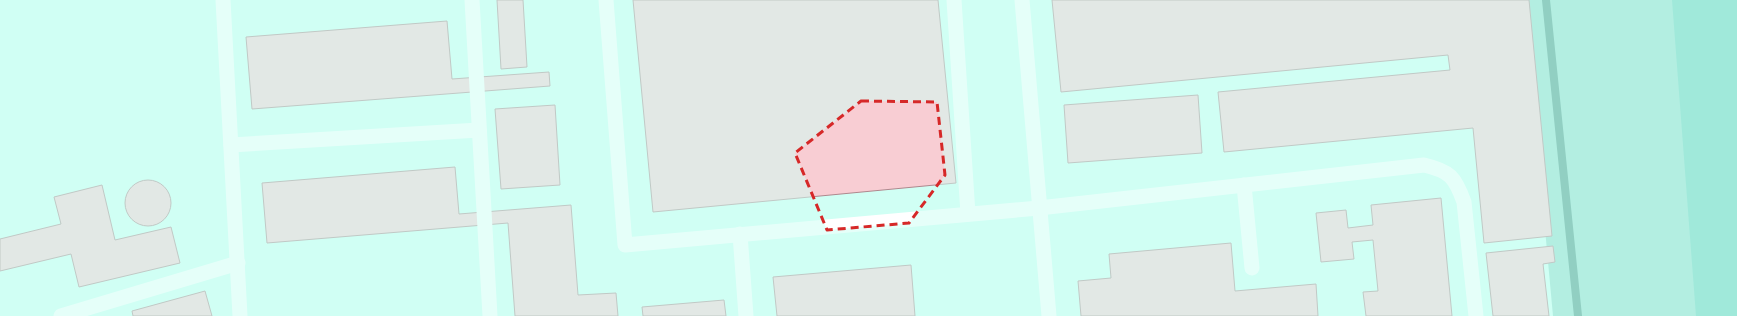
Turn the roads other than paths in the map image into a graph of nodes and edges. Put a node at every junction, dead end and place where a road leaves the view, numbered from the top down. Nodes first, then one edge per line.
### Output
1 (223, 0) edge
2 (226, 0) edge
3 (472, 0) edge
4 (606, 0) edge
5 (954, 0) edge
6 (1022, 0) edge
7 (479, 130) junction
8 (231, 145) junction
9 (1244, 185) junction
10 (1039, 208) junction
11 (968, 214) junction
12 (740, 234) junction
13 (238, 262) junction
14 (1252, 268) dead end
15 (61, 316) edge
16 (240, 316) edge
17 (490, 316) edge
18 (746, 316) edge
19 (1049, 316) edge
20 (1476, 316) edge

1 - 2 lane
1 - 8 lane
3 - 7 lane
4 - 12 lane
5 - 11 lane
6 - 10 lane
7 - 8 lane
7 - 17 lane
8 - 13 lane
9 - 10 lane
9 - 14 lane
9 - 20 lane
10 - 11 lane
10 - 19 lane
11 - 12 lane
12 - 18 lane
13 - 15 lane
13 - 16 lane

